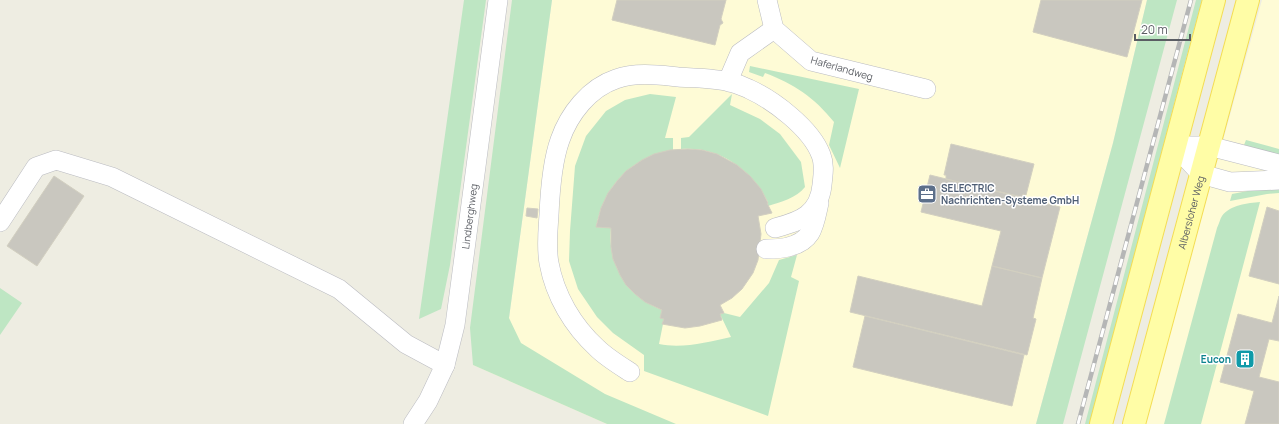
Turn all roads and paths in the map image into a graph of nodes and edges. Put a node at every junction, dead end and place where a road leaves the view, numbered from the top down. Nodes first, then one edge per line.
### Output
1 (498, 0) edge
2 (768, 0) edge
3 (1214, 0) edge
4 (1248, 0) edge
5 (774, 29) junction
6 (728, 81) junction
7 (926, 89) dead end
8 (1175, 146) junction
9 (1209, 146) junction
10 (1279, 164) edge
11 (1201, 174) junction
12 (1279, 180) edge
13 (821, 192) junction
14 (3, 211) edge
15 (775, 228) dead end
16 (766, 249) dead end
17 (445, 365) junction
18 (630, 372) dead end
19 (413, 424) edge
20 (1102, 424) edge
21 (1134, 424) edge

1 - 17 street, Lindberghweg
2 - 5 street
3 - 8 main road
4 - 9 main road, Albersloher Weg
5 - 6 street
5 - 7 street, Haferlandweg
6 - 13 street
6 - 18 street
8 - 9 street
8 - 11 street
8 - 20 main road
9 - 10 street
9 - 11 main road, Albersloher Weg
11 - 12 street
11 - 21 main road, Albersloher Weg
13 - 15 street
13 - 16 street
14 - 17 street
17 - 19 street, Lindberghweg

